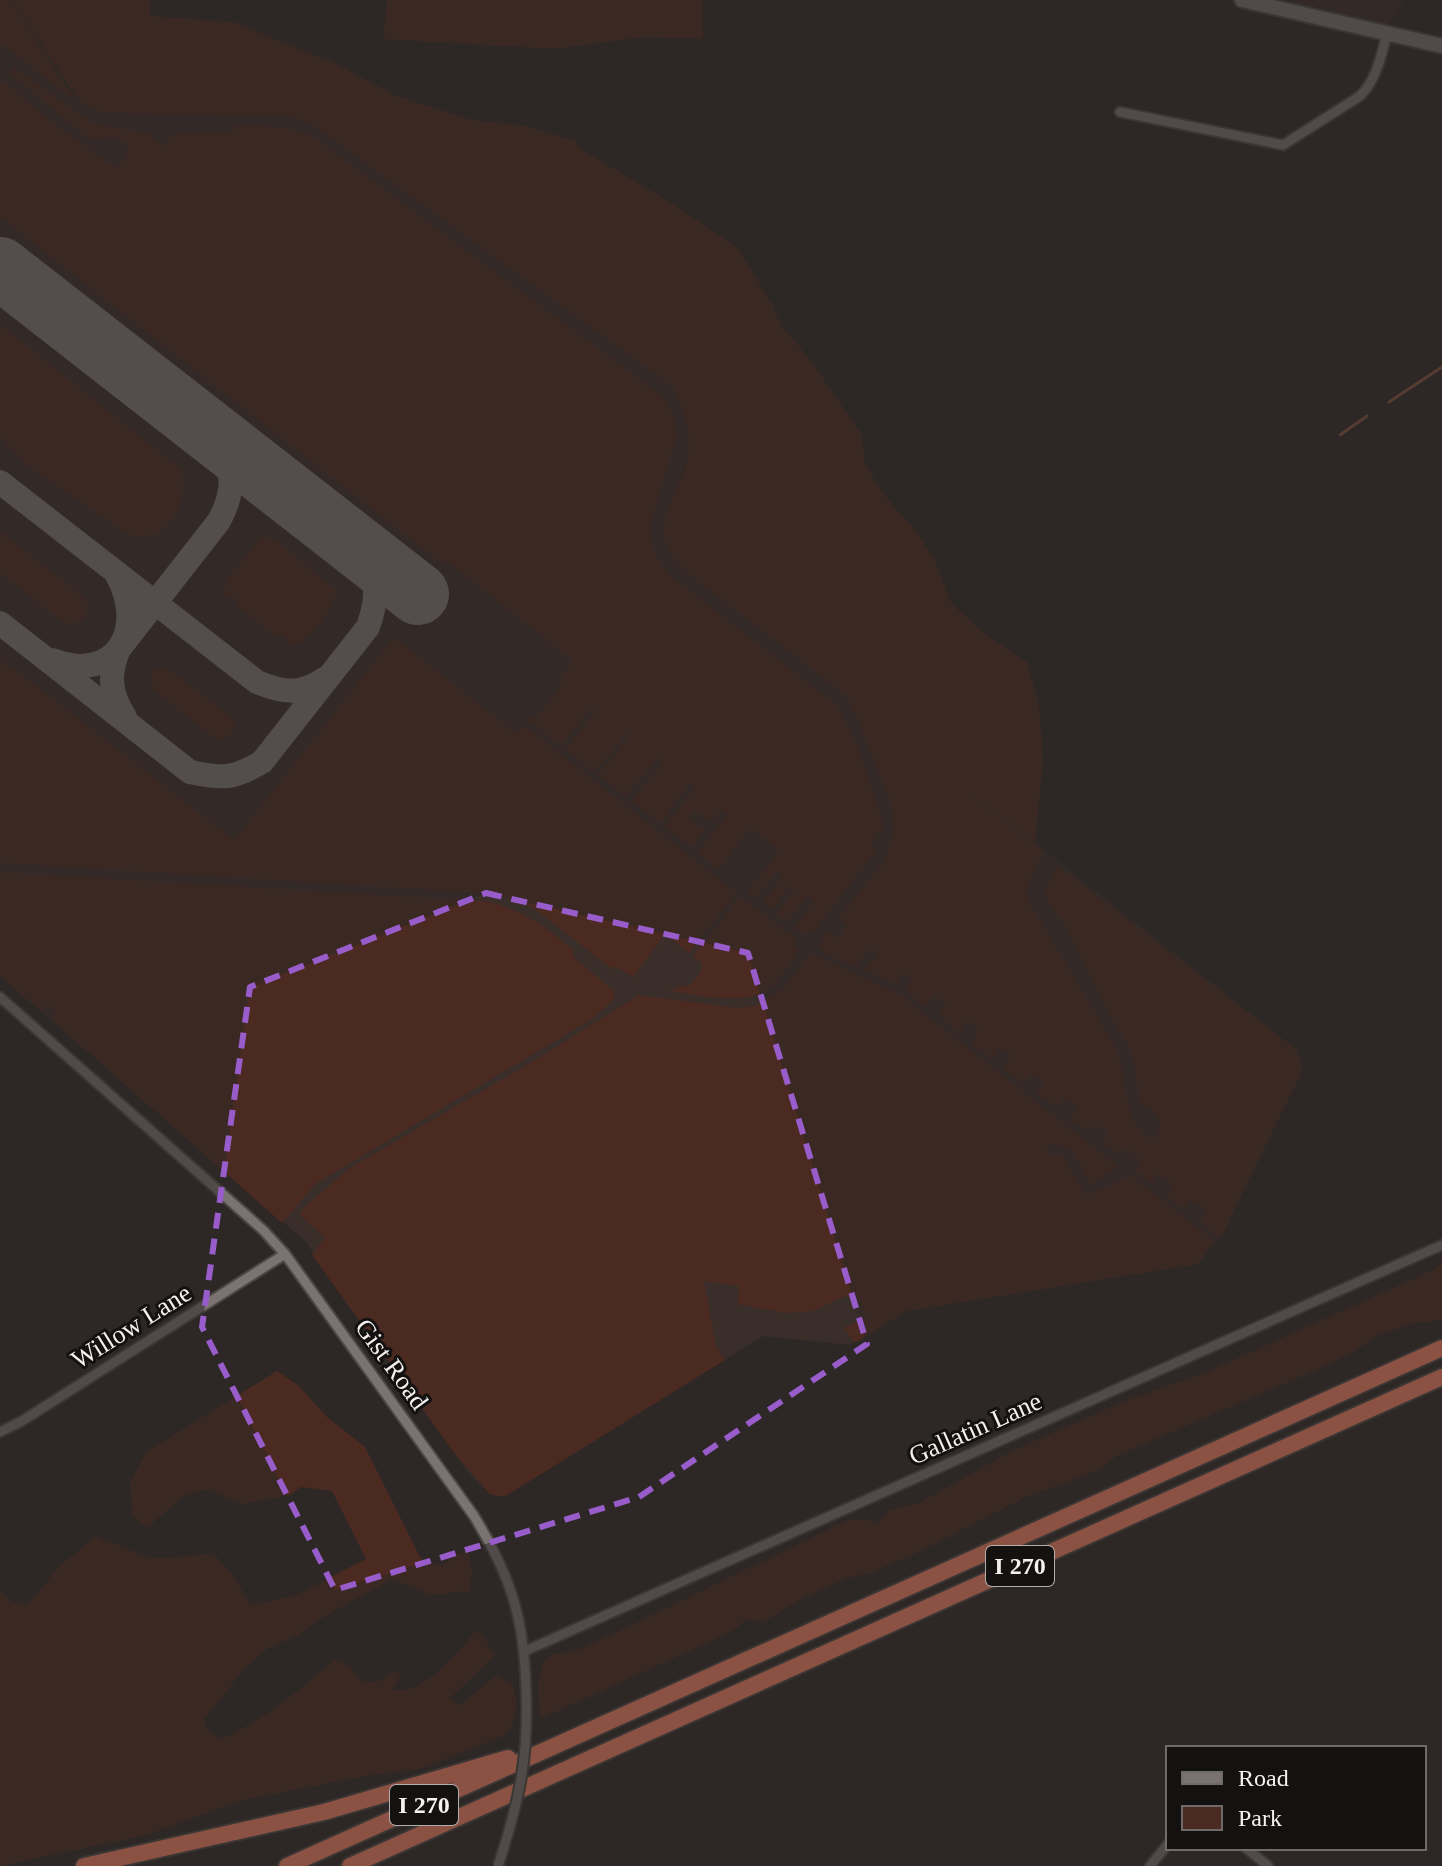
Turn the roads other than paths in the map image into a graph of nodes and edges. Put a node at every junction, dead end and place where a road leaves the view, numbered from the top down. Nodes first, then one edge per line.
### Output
1 (1242, 0) edge
2 (1387, 34) junction
3 (1442, 46) edge
4 (1120, 112) dead end
5 (0, 997) edge
6 (1442, 1245) edge
7 (285, 1254) junction
8 (1442, 1348) edge
9 (1442, 1377) edge
10 (0, 1432) edge
11 (525, 1651) junction
12 (561, 1743) junction
13 (1166, 1846) edge
14 (165, 1850) junction
15 (1248, 1850) edge
16 (84, 1866) edge
17 (123, 1866) edge
18 (287, 1866) edge
19 (350, 1866) edge
20 (498, 1866) edge
21 (1150, 1866) edge
22 (1268, 1866) edge

1 - 2 main road
2 - 3 main road
2 - 4 street
5 - 7 street, Gist Road
6 - 11 street, Gallatin Lane
7 - 10 street, Willow Lane
7 - 11 street, Gist Road
8 - 12 highway, I 270
9 - 19 highway, I 270
11 - 20 street, Gist Road, bridge
12 - 14 highway
12 - 18 highway, I 270
13 - 21 street
14 - 16 highway
14 - 17 highway
15 - 22 street

